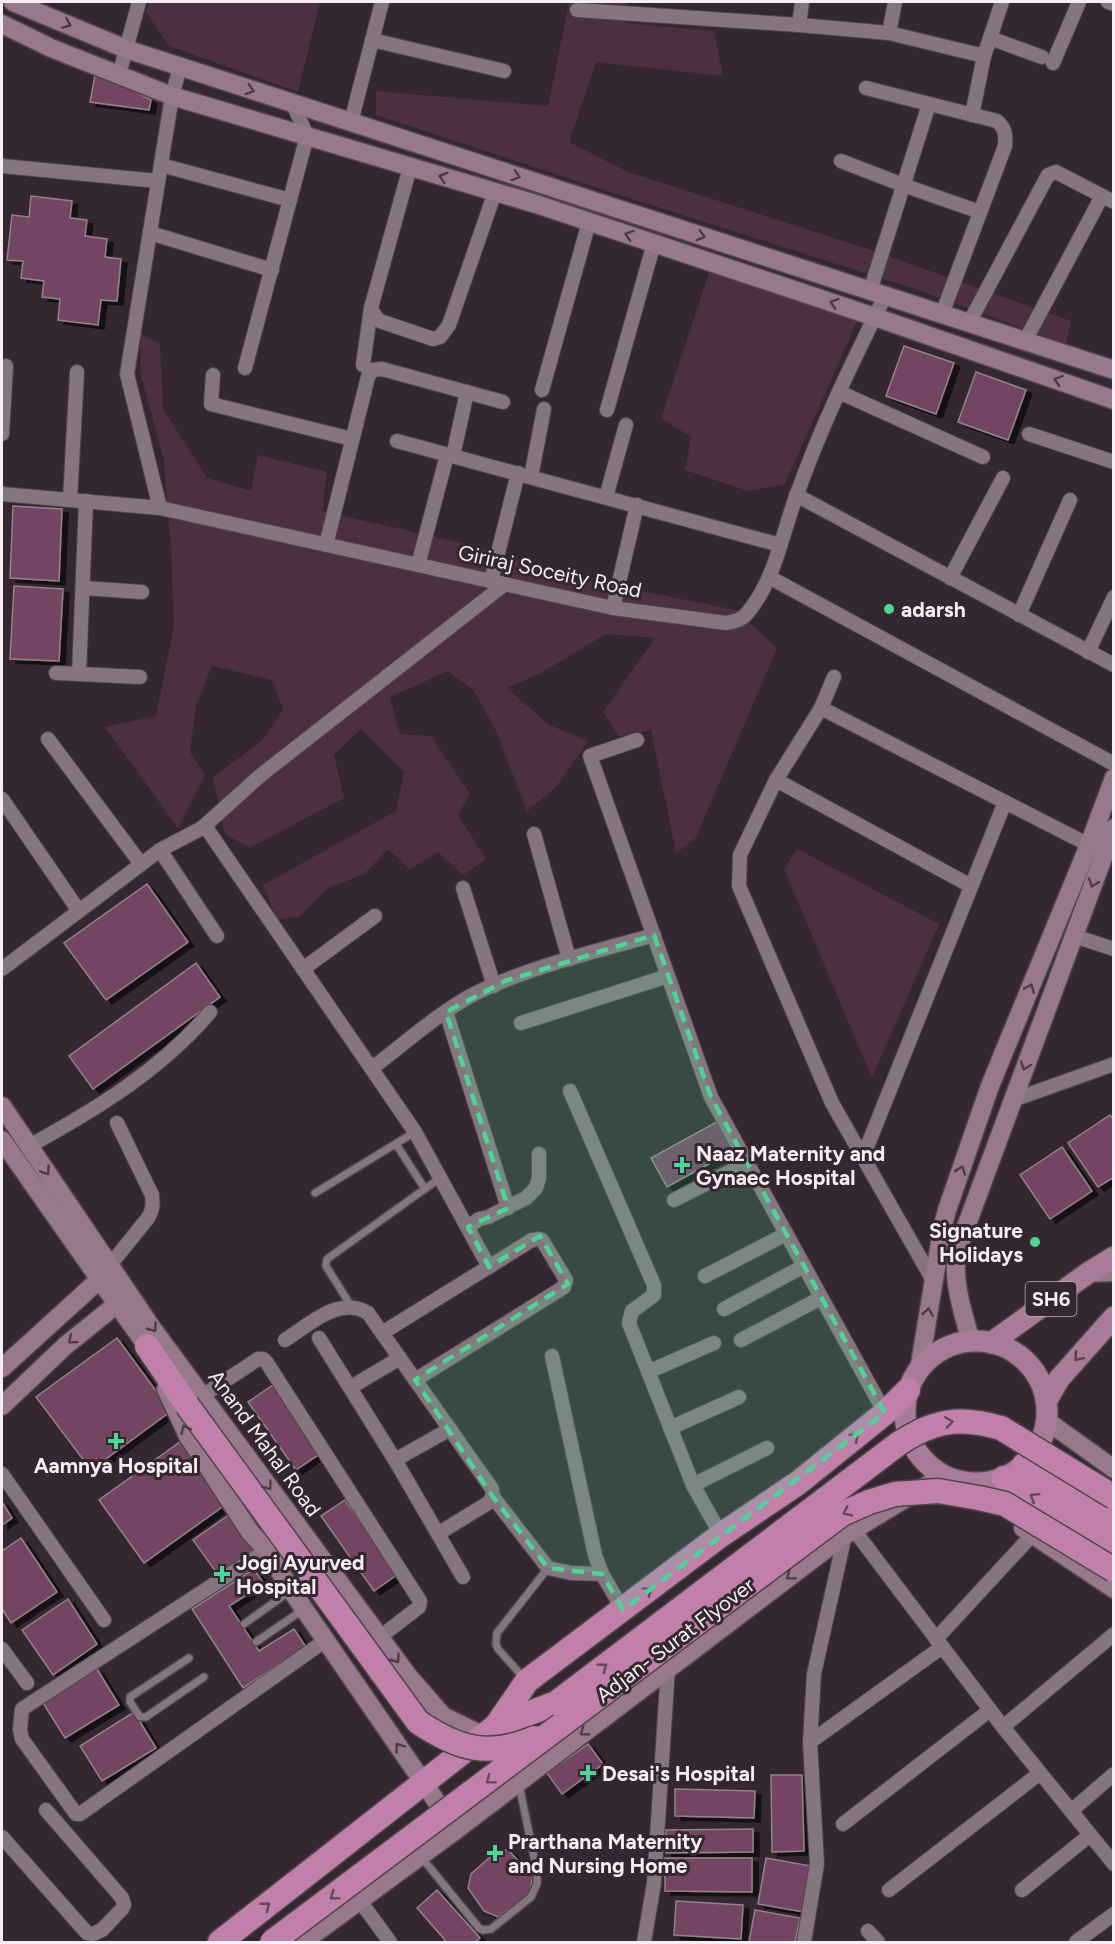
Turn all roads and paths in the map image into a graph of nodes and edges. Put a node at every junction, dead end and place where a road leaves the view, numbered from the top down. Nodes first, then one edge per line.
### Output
1 (13, 2) edge
2 (139, 2) edge
3 (382, 2) edge
4 (802, 2) edge
5 (895, 2) edge
6 (1002, 2) edge
7 (1079, 2) edge
8 (1108, 2) edge
9 (1113, 4) edge
10 (577, 10) dead end
11 (2, 24) edge
12 (799, 25) junction
13 (889, 33) junction
14 (990, 38) junction
15 (372, 40) junction
16 (126, 49) junction
17 (984, 56) junction
18 (180, 67) junction
19 (504, 71) dead end
20 (119, 75) junction
21 (866, 88) dead end
22 (172, 96) junction
23 (293, 104) junction
24 (929, 104) junction
25 (972, 115) junction
26 (351, 122) junction
27 (307, 136) junction
28 (841, 161) dead end
29 (160, 165) junction
30 (2, 166) edge
31 (410, 167) junction
32 (158, 181) junction
33 (903, 185) junction
34 (495, 192) junction
35 (1108, 199) edge
36 (290, 200) junction
37 (980, 212) junction
38 (589, 222) junction
39 (150, 233) junction
40 (654, 243) junction
41 (272, 270) junction
42 (878, 293) junction
43 (371, 308) junction
44 (942, 314) junction
45 (875, 316) junction
46 (969, 323) junction
47 (1025, 341) junction
48 (363, 364) dead end
49 (6, 366) dead end
50 (245, 368) dead end
51 (1113, 370) edge
52 (77, 372) dead end
53 (213, 375) dead end
54 (542, 390) dead end
55 (467, 392) junction
56 (839, 392) junction
57 (1113, 399) edge
58 (503, 402) dead end
59 (544, 409) dead end
60 (607, 410) dead end
61 (626, 424) dead end
62 (2, 434) edge
63 (1029, 434) dead end
64 (352, 439) junction
65 (398, 441) dead end
66 (450, 455) junction
67 (983, 457) dead end
68 (1113, 462) edge
69 (524, 475) junction
70 (1003, 477) dead end
71 (2, 494) edge
72 (796, 495) junction
73 (606, 496) junction
74 (70, 500) junction
75 (1070, 500) dead end
76 (86, 501) junction
77 (638, 505) junction
78 (160, 508) junction
79 (326, 544) junction
80 (780, 544) junction
81 (418, 565) junction
82 (769, 577) junction
83 (950, 579) junction
84 (498, 582) junction
85 (82, 588) junction
86 (142, 592) dead end
87 (1113, 597) edge
88 (613, 608) junction
89 (1019, 615) junction
90 (1088, 652) junction
91 (1113, 665) edge
92 (56, 673) dead end
93 (79, 675) junction
94 (140, 677) dead end
95 (834, 677) dead end
96 (820, 708) junction
97 (48, 739) dead end
98 (637, 740) dead end
99 (1113, 764) edge
100 (1113, 778) edge
101 (776, 780) junction
102 (2, 799) edge
103 (1005, 802) junction
104 (202, 828) junction
105 (534, 834) dead end
106 (1112, 837) edge
107 (1089, 845) junction
108 (160, 850) junction
109 (141, 864) junction
110 (972, 886) junction
111 (463, 888) dead end
112 (79, 911) junction
113 (375, 916) dead end
114 (654, 935) junction
115 (217, 936) dead end
116 (1074, 936) junction
117 (1113, 949) edge
118 (569, 959) junction
119 (2, 969) edge
120 (303, 969) junction
121 (668, 976) junction
122 (494, 986) junction
123 (210, 1012) dead end
124 (446, 1012) junction
125 (521, 1023) dead end
126 (1113, 1064) edge
127 (372, 1068) junction
128 (570, 1091) dead end
129 (1013, 1100) junction
130 (2, 1106) edge
131 (117, 1123) dead end
132 (415, 1132) junction
133 (2, 1140) edge
134 (396, 1144) junction
135 (29, 1146) junction
136 (539, 1154) dead end
137 (863, 1157) junction
138 (747, 1163) junction
139 (441, 1178) junction
140 (425, 1189) junction
141 (315, 1193) dead end
142 (674, 1200) dead end
143 (508, 1208) junction
144 (468, 1227) junction
145 (786, 1234) junction
146 (1113, 1257) edge
147 (804, 1266) junction
148 (489, 1267) junction
149 (1113, 1272) edge
150 (1088, 1273) junction
151 (705, 1276) dead end
152 (105, 1277) junction
153 (934, 1282) junction
154 (821, 1298) junction
155 (117, 1304) junction
156 (351, 1306) junction
157 (724, 1309) dead end
158 (1113, 1317) edge
159 (382, 1333) junction
160 (319, 1338) dead end
161 (285, 1340) dead end
162 (741, 1340) dead end
163 (981, 1342) junction
164 (714, 1344) dead end
165 (147, 1346) junction
166 (552, 1356) dead end
167 (400, 1358) junction
168 (2, 1368) edge
169 (648, 1372) junction
170 (415, 1380) junction
171 (914, 1380) junction
172 (351, 1387) junction
173 (739, 1397) dead end
174 (1047, 1400) junction
175 (194, 1401) junction
176 (2, 1406) edge
177 (885, 1413) junction
178 (1047, 1421) junction
179 (670, 1428) junction
180 (450, 1429) junction
181 (767, 1448) dead end
182 (395, 1460) junction
183 (1113, 1469) edge
184 (1014, 1472) junction
185 (2, 1474) edge
186 (944, 1475) junction
187 (965, 1483) junction
188 (693, 1485) junction
189 (493, 1497) junction
190 (1113, 1497) edge
191 (1070, 1506) junction
192 (1113, 1522) edge
193 (439, 1533) junction
194 (850, 1533) junction
195 (1033, 1534) junction
196 (721, 1535) junction
197 (1113, 1546) edge
198 (267, 1550) junction
199 (548, 1568) junction
200 (1113, 1570) edge
201 (602, 1574) junction
202 (464, 1577) dead end
203 (1113, 1589) edge
204 (291, 1590) junction
205 (304, 1609) junction
206 (623, 1610) junction
207 (104, 1620) dead end
208 (243, 1624) dead end
209 (1113, 1634) edge
210 (380, 1637) junction
211 (326, 1640) junction
212 (256, 1642) dead end
213 (939, 1643) junction
214 (2, 1649) edge
215 (189, 1658) dead end
216 (668, 1668) junction
217 (204, 1677) dead end
218 (527, 1681) junction
219 (27, 1683) dead end
220 (990, 1710) junction
221 (1003, 1727) junction
222 (559, 1728) junction
223 (489, 1730) junction
224 (810, 1742) junction
225 (1040, 1773) junction
226 (1113, 1774) edge
227 (522, 1778) junction
228 (424, 1781) junction
229 (46, 1809) dead end
230 (1071, 1811) junction
231 (843, 1824) dead end
232 (456, 1830) junction
233 (1090, 1835) junction
234 (2, 1837) edge
235 (420, 1856) junction
236 (1113, 1864) edge
237 (889, 1890) dead end
238 (1022, 1890) dead end
239 (360, 1900) junction
240 (1113, 1914) edge
241 (220, 1942) edge
242 (272, 1942) edge
243 (303, 1942) edge
244 (390, 1942) edge
245 (644, 1942) edge
246 (804, 1942) edge
247 (1076, 1942) edge

1 -> 16 street
2 - 16 street
3 - 15 street
4 - 12 street
5 - 13 street
6 - 14 street
7 - 14 street
8 - 9 street
10 - 12 street
11 - 20 street
12 - 13 street
13 - 17 street
14 - 17 street
15 - 19 street
15 - 26 street
16 - 18 street
16 - 20 street
17 - 25 street
18 - 22 street
18 -> 23 street
20 - 22 street
21 - 24 street
22 - 27 street
22 - 29 street
23 - 26 street
23 - 27 street
24 - 25 street
24 - 33 street, Giriraj Soceity Road
25 - 37 street
26 -> 42 street
27 - 31 street
27 - 36 street
28 - 33 street
29 - 32 street
29 - 36 street
30 - 32 street
34 -> 31 street
31 - 43 street
32 - 39 street
33 - 37 street
33 - 42 street, Giriraj Soceity Road
34 - 38 street
34 - 43 street
35 - 46 street
35 - 47 street
36 - 41 street
37 - 44 street
40 -> 38 street
38 - 54 street
39 - 41 street
39 - 78 street
45 -> 40 street
40 - 60 street
41 - 50 street
42 - 44 street
42 - 45 street, Giriraj Soceity Road
43 - 48 street
44 - 46 street
45 - 56 street, Giriraj Soceity Road
57 -> 45 street
46 - 47 street
47 - 51 street
49 - 62 street
52 - 74 street
53 - 64 street
55 - 58 street
55 - 64 street
55 - 66 street
56 - 67 street
56 - 72 street, Giriraj Soceity Road
59 - 69 street
61 - 73 street
63 - 68 street
64 - 79 street
65 - 66 street
66 - 69 street
66 - 81 street
69 - 73 street
69 - 84 street
70 - 83 street
71 - 74 street, Giriraj Soceity Road
72 - 80 street, Giriraj Soceity Road
72 - 83 street
73 - 77 street
74 - 76 street, Giriraj Soceity Road
75 - 89 street
76 - 78 street, Giriraj Soceity Road
76 - 85 street
77 - 80 street
77 - 88 street
78 - 79 street, Giriraj Soceity Road
79 - 81 street, Giriraj Soceity Road
80 - 82 street, Giriraj Soceity Road
81 - 84 street, Giriraj Soceity Road
82 - 88 street, Giriraj Soceity Road
82 - 99 street
83 - 89 street
84 - 88 street, Giriraj Soceity Road
84 - 104 street
85 - 86 street
85 - 93 street
87 - 90 street
89 - 90 street
90 - 91 street
92 - 93 street
93 - 94 street
95 - 96 street
96 - 101 street
96 - 103 street
97 - 109 street
98 - 114 street
100 - 107 street
101 - 110 street
101 - 137 street
102 - 112 street
103 - 107 street
103 - 110 street
104 - 108 street
104 - 120 street
105 - 118 street
106 -> 116 street
153 -> 107 street
108 - 109 street
108 - 115 street
109 - 112 street
110 - 137 street
111 - 122 street
112 - 119 street
113 - 120 street
114 - 118 street
114 - 121 street
116 - 117 street
116 -> 129 street
118 - 122 street
120 - 127 street
121 - 125 street
121 - 138 street
122 - 124 street
123 - 135 street
124 - 127 street
124 - 143 street
126 - 129 street
127 - 132 street
128 - 169 street
129 - 163 street
130 - 135 street, Anand Mahal Road
131 - 152 street
132 - 134 lane
132 - 139 street
133 - 152 street, Anand Mahal Road
134 - 140 lane
134 - 141 lane
135 -> 152 street, Anand Mahal Road
136 - 143 street
137 - 153 street
138 - 142 street
138 - 145 street
139 - 140 lane
139 - 144 street
140 - 156 lane
143 - 144 street
144 - 148 street
145 - 147 street
145 - 151 street
146 - 150 main road, SH6
147 - 154 street
147 - 157 street
148 - 159 street
148 - 170 street
149 - 150 street
150 - 163 main road, SH6
152 - 155 street
152 - 168 street
152 -> 175 street, Anand Mahal Road
171 -> 153 street
154 - 162 street
154 - 177 street
155 - 165 street
155 -> 176 street
156 - 159 street
156 - 161 street
158 -> 174 main road, SH6
159 - 167 street
160 - 172 street
163 - 171 main road
163 - 174 main road
164 - 169 street
165 - 175 highway
198 -> 165 street
166 - 201 street
167 - 170 street
167 - 172 street
169 - 179 street
170 - 180 street
171 - 177 highway
171 - 186 main road
172 - 182 street
173 - 179 street
174 - 178 main road
175 -> 210 street, Anand Mahal Road
175 - 210 street
175 - 222 highway, bridge
196 -> 177 highway
178 - 183 street
178 - 184 main road
179 - 188 street
180 - 182 street
180 - 189 street
181 - 188 street
182 - 193 street
184 - 187 main road
184 - 191 highway
185 - 207 street
186 - 187 main road
186 - 194 street
187 - 195 street
188 - 196 street
189 - 193 street
189 - 199 street
223 -> 190 highway, Adjan- Surat Flyover, bridge
191 - 192 highway
191 - 197 highway
193 - 202 street
194 - 213 street
194 -> 216 street
194 - 224 street
195 - 203 street
195 - 213 street
206 -> 196 highway
198 - 204 street
198 - 211 street
199 - 201 street
199 - 218 lane
200 -> 222 highway, Adjan- Surat Flyover, bridge
201 - 206 street
204 - 205 street
204 - 208 lane
205 - 211 street
205 - 212 lane
206 - 218 highway
209 - 221 street
210 -> 223 street, Anand Mahal Road
228 -> 211 street
213 - 220 street
213 - 224 street
214 - 219 street
215 - 217 lane
216 -> 227 street
216 - 245 street
218 - 223 highway
220 - 221 street
220 - 231 street
221 - 225 street
222 -> 242 highway, Adjan- Surat Flyover, bridge
223 - 227 street, Anand Mahal Road
223 - 228 highway
224 - 246 street
225 - 230 street
225 - 237 street
226 - 230 street
227 - 232 street
227 - 235 lane
228 - 232 street
241 -> 228 highway
229 - 234 street
230 - 233 street
232 - 235 street
233 - 236 street
233 - 238 street
235 - 239 street
239 - 243 street
239 - 244 street
240 - 247 street

